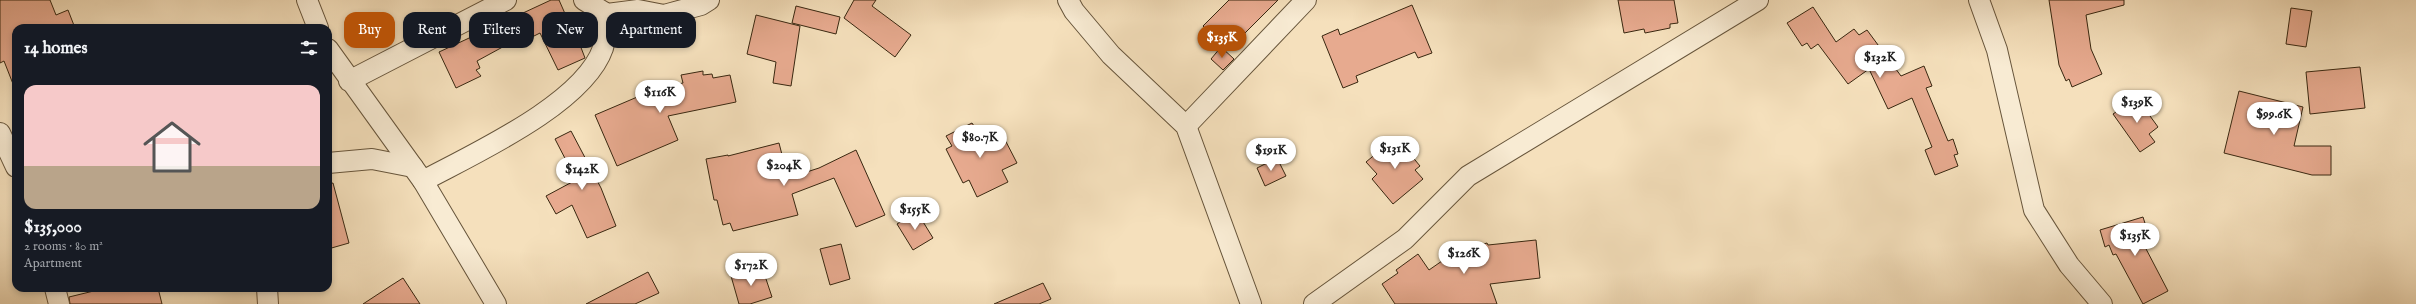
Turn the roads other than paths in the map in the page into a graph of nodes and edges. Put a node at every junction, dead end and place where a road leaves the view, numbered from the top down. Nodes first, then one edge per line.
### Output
1 (307, 0) edge
2 (506, 0) edge
3 (584, 0) edge
4 (709, 0) edge
5 (1068, 0) edge
6 (1306, 0) edge
7 (1758, 0) edge
8 (1986, 3) edge
9 (622, 12) edge
10 (648, 12) edge
11 (675, 12) edge
12 (606, 13) edge
13 (606, 22) edge
14 (316, 24) edge
15 (332, 55) edge
16 (349, 81) junction
17 (1186, 126) junction
18 (0, 133) edge
19 (12, 158) edge
20 (332, 163) edge
21 (418, 174) junction
22 (56, 292) edge
23 (267, 292) edge
24 (59, 304) edge
25 (268, 304) edge
26 (496, 304) edge
27 (1251, 304) edge
28 (1314, 304) edge
29 (2102, 304) edge

1 - 14 street
2 - 16 street
3 - 12 street
4 - 11 street
5 - 17 street
6 - 17 street
7 - 28 street
8 - 29 street
9 - 10 street
13 - 21 street
15 - 16 street
16 - 21 street
17 - 27 street
18 - 19 street
20 - 21 street
21 - 26 street
22 - 24 street
23 - 25 street

